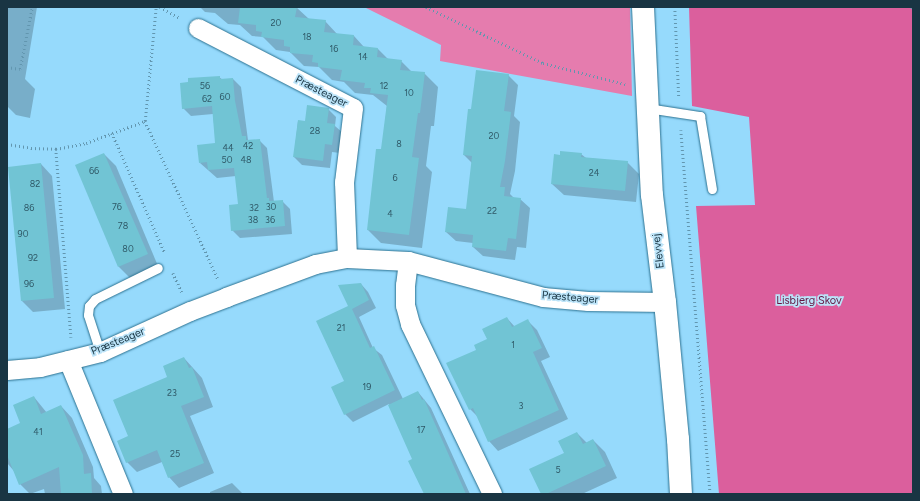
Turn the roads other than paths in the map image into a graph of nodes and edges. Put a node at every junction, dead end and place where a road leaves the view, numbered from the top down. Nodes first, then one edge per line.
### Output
1 (643, 7) edge
2 (198, 28) dead end
3 (647, 98) junction
4 (712, 189) dead end
5 (347, 258) junction
6 (408, 261) junction
7 (158, 268) dead end
8 (665, 302) junction
9 (100, 352) junction
10 (71, 359) junction
11 (7, 370) edge
12 (123, 494) edge
13 (492, 494) edge
14 (681, 494) edge

1 - 3 street, Elevvej
2 - 5 street, Præsteager
3 - 4 lane
3 - 8 street, Elevvej
5 - 6 street, Præsteager
5 - 9 street, Præsteager
6 - 8 street, Præsteager
6 - 13 street
7 - 9 lane
8 - 14 street, Elevvej
9 - 10 street, Præsteager
10 - 11 street, Præsteager
10 - 12 street

